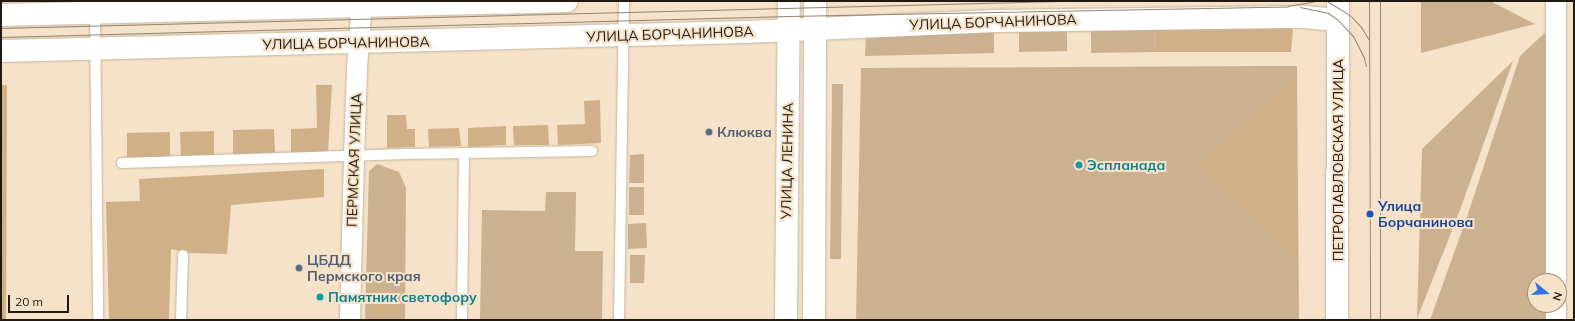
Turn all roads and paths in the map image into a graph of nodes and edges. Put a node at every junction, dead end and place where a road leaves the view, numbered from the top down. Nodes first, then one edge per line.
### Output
1 (567, 1) edge
2 (624, 1) edge
3 (789, 1) edge
4 (815, 1) edge
5 (1556, 1) edge
6 (362, 3) edge
7 (1338, 11) edge
8 (95, 13) junction
9 (1, 15) edge
10 (816, 29) junction
11 (788, 30) junction
12 (623, 35) junction
13 (360, 43) junction
14 (95, 48) junction
15 (1, 51) edge
16 (592, 151) dead end
17 (464, 153) junction
18 (354, 156) junction
19 (122, 163) dead end
20 (183, 255) dead end
21 (1556, 273) edge
22 (98, 320) edge
23 (181, 320) edge
24 (350, 320) edge
25 (462, 320) edge
26 (619, 320) edge
27 (786, 320) edge
28 (814, 320) edge
29 (1337, 320) edge

1 - 6 main road
2 - 12 lane
3 - 11 main road, УЛИЦА ЛЕНИНА
4 - 10 main road, УЛИЦА ЛЕНИНА
5 - 21 street
6 - 8 main road
6 - 13 street, ПЕРМСКАЯ УЛИЦА
7 - 10 main road, УЛИЦА БОРЧАНИНОВА
7 - 29 main road, ПЕТРОПАВЛОВСКАЯ УЛИЦА
8 - 9 main road
8 - 14 lane
10 - 11 main road, УЛИЦА БОРЧАНИНОВА
10 - 28 main road, УЛИЦА ЛЕНИНА
11 - 12 main road, УЛИЦА БОРЧАНИНОВА
11 - 27 main road, УЛИЦА ЛЕНИНА
12 - 13 main road, УЛИЦА БОРЧАНИНОВА
12 - 26 lane
13 - 14 main road, УЛИЦА БОРЧАНИНОВА
13 - 18 street, ПЕРМСКАЯ УЛИЦА
14 - 15 main road, УЛИЦА БОРЧАНИНОВА
14 - 22 lane
16 - 17 lane
17 - 18 lane
17 - 25 lane
18 - 19 lane
18 - 24 street, ПЕРМСКАЯ УЛИЦА
20 - 23 lane

